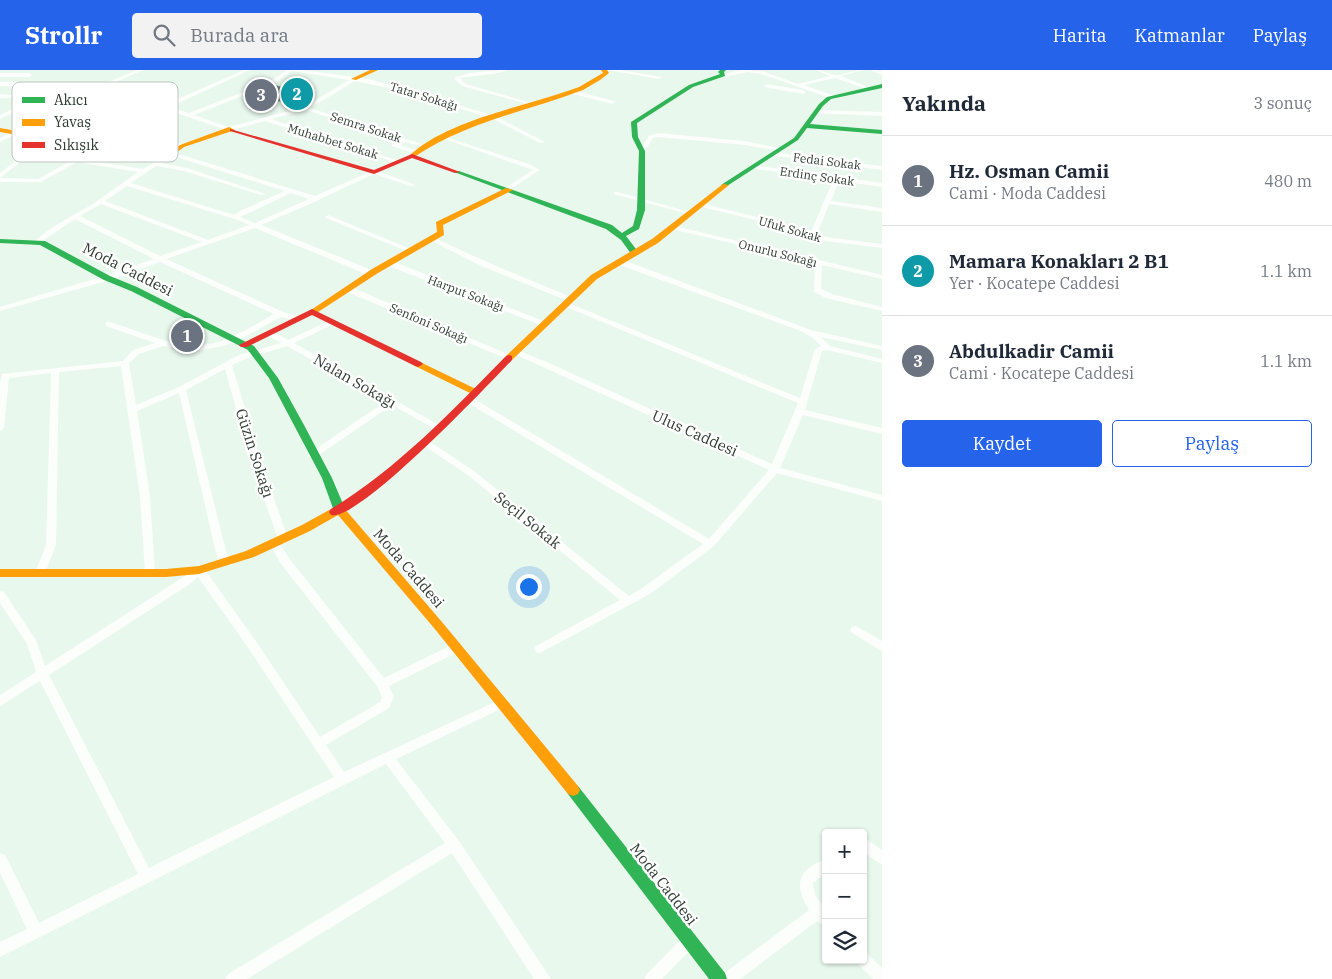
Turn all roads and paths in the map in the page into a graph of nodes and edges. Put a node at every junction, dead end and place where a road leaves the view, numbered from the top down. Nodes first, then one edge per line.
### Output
1 (36, 70) edge
2 (140, 70) edge
3 (248, 70) edge
4 (292, 70) edge
5 (375, 70) edge
6 (505, 70) edge
7 (604, 70) edge
8 (610, 70) edge
9 (748, 70) edge
10 (818, 70) edge
11 (861, 70) edge
12 (874, 70) edge
13 (882, 72) edge
14 (723, 73) edge
15 (0, 75) edge
16 (29, 75) junction
17 (838, 76) junction
18 (659, 77) dead end
19 (354, 79) junction
20 (21, 82) edge
21 (112, 82) edge
22 (798, 85) junction
23 (766, 86) dead end
24 (882, 86) edge
25 (868, 88) junction
26 (572, 92) junction
27 (833, 97) junction
28 (178, 101) edge
29 (612, 102) dead end
30 (529, 104) junction
31 (306, 108) junction
32 (178, 111) edge
33 (0, 112) edge
34 (10, 112) joint
35 (816, 112) junction
36 (882, 114) edge
37 (190, 115) junction
38 (0, 117) edge
39 (493, 117) junction
40 (266, 120) junction
41 (806, 126) junction
42 (228, 129) junction
43 (8, 132) edge
44 (882, 132) edge
45 (444, 137) junction
46 (0, 140) edge
47 (405, 140) junction
48 (542, 142) dead end
49 (178, 145) edge
50 (182, 146) junction
51 (178, 149) edge
52 (642, 151) junction
53 (418, 152) junction
54 (776, 152) junction
55 (178, 156) edge
56 (19, 162) edge
57 (72, 162) edge
58 (88, 162) edge
59 (158, 162) edge
60 (399, 162) junction
61 (154, 164) junction
62 (751, 167) junction
63 (882, 168) edge
64 (144, 171) junction
65 (374, 172) junction
66 (0, 178) edge
67 (838, 179) junction
68 (127, 184) junction
69 (414, 185) dead end
70 (882, 185) edge
71 (508, 190) junction
72 (291, 192) junction
73 (616, 193) dead end
74 (263, 194) dead end
75 (317, 198) junction
76 (94, 200) dead end
77 (640, 200) junction
78 (102, 201) junction
79 (828, 202) junction
80 (695, 209) junction
81 (882, 210) edge
82 (75, 216) junction
83 (328, 216) dead end
84 (235, 218) junction
85 (256, 225) junction
86 (674, 228) junction
87 (623, 235) junction
88 (813, 235) junction
89 (432, 239) junction
90 (0, 241) edge
91 (37, 242) junction
92 (208, 242) junction
93 (882, 246) edge
94 (411, 251) junction
95 (635, 253) junction
96 (160, 259) junction
97 (620, 262) junction
98 (389, 263) junction
99 (820, 263) junction
100 (371, 273) junction
101 (882, 277) edge
102 (107, 278) junction
103 (348, 289) junction
104 (566, 301) junction
105 (0, 309) edge
106 (882, 309) edge
107 (312, 312) junction
108 (280, 314) junction
109 (299, 319) junction
110 (331, 322) junction
111 (544, 323) junction
112 (109, 324) dead end
113 (809, 332) junction
114 (270, 333) junction
115 (232, 340) junction
116 (288, 343) junction
117 (161, 344) junction
118 (244, 345) junction
119 (827, 348) junction
120 (882, 348) edge
121 (256, 353) junction
122 (512, 355) junction
123 (882, 361) edge
124 (125, 363) junction
125 (228, 366) junction
126 (55, 370) junction
127 (182, 389) junction
128 (471, 396) junction
129 (392, 402) junction
130 (801, 407) junction
131 (133, 409) junction
132 (0, 428) edge
133 (440, 428) junction
134 (882, 431) edge
135 (426, 443) junction
136 (313, 455) junction
137 (775, 469) junction
138 (882, 498) edge
139 (338, 509) junction
140 (278, 541) junction
141 (710, 544) junction
142 (231, 562) junction
143 (199, 570) junction
144 (0, 572) edge
145 (40, 573) junction
146 (150, 573) junction
147 (0, 595) edge
148 (628, 601) junction
149 (856, 630) dead end
150 (882, 647) edge
151 (456, 648) junction
152 (540, 650) dead end
153 (42, 674) junction
154 (382, 684) junction
155 (0, 701) edge
156 (502, 704) junction
157 (318, 744) junction
158 (388, 758) junction
159 (342, 779) junction
160 (454, 845) junction
161 (867, 846) edge
162 (882, 858) edge
163 (0, 859) edge
164 (822, 869) edge
165 (146, 876) junction
166 (822, 916) edge
167 (36, 932) junction
168 (689, 941) junction
169 (0, 950) edge
170 (867, 963) edge
171 (882, 978) edge
172 (234, 979) edge
173 (543, 979) edge
174 (652, 979) edge
175 (719, 979) edge
176 (728, 979) edge

1 - 16 street
2 - 21 street
3 - 28 street
4 - 19 street, Tatar Sokağı
4 - 37 street
5 - 19 street
6 - 30 street
7 - 26 street
8 - 18 street
9 - 14 street
9 - 22 street
10 - 17 street
11 - 17 street
12 - 13 street
14 - 52 street
15 - 16 street
16 - 20 street
17 - 22 street
17 - 25 street
19 - 31 street
19 - 39 street, Tatar Sokağı
22 - 27 street
23 - 27 street
24 - 25 street
25 - 27 street
26 - 29 street
26 - 30 street
27 - 35 street
30 - 39 street
31 - 40 street
31 - 47 street, Semra Sokak
32 - 37 street
33 - 34 street
34 - 38 street
35 - 36 street
35 - 41 street
37 - 42 street
39 - 45 street
39 - 48 street, Tatar Sokağı
40 - 42 street
40 - 60 street, Muhabbet Sokak
41 - 44 street
41 - 54 street
42 - 50 street
42 - 65 street
43 - 46 street
45 - 53 street
45 - 71 street
47 - 53 street, Semra Sokak
47 - 53 street
49 - 50 street
50 - 51 street
52 - 54 street, Fedai Sokak
52 - 77 street
53 - 60 street
53 - 71 street
54 - 62 street
54 - 63 street, Fedai Sokak
55 - 72 street
56 - 66 street
57 - 66 street
58 - 64 street
59 - 61 street
60 - 65 street
61 - 64 street
61 - 74 street
62 - 67 street, Erdinç Sokak
62 - 80 street
64 - 68 street
65 - 69 street
65 - 75 street
67 - 70 street, Erdinç Sokak
67 - 79 street
68 - 78 street
68 - 84 street
71 - 87 street
71 - 89 street
72 - 75 street
72 - 84 street
73 - 77 street, Ufuk Sokak
75 - 85 street
76 - 78 street
77 - 80 street, Ufuk Sokak
77 - 87 street
78 - 82 street
78 - 92 street
79 - 81 street
79 - 88 street
80 - 86 street
80 - 88 street, Ufuk Sokak
82 - 91 street
82 - 96 street
83 - 94 street
84 - 85 street
85 - 92 street
85 - 100 street
86 - 95 street
86 - 99 street, Onurlu Sokağı
87 - 95 street
88 - 93 street, Ufuk Sokak
89 - 94 street
89 - 104 street
90 - 91 street
91 - 102 street, Moda Caddesi
92 - 96 street
94 - 98 street
95 - 97 street
96 - 102 street
96 - 108 street
97 - 104 street
97 - 113 street
98 - 100 street
98 - 111 street, Harput Sokağı
99 - 101 street, Onurlu Sokağı
99 - 106 street
100 - 103 street
102 - 105 street
102 - 115 street, Moda Caddesi
103 - 107 street
103 - 122 street, Senfoni Sokağı
104 - 111 street
104 - 130 street
107 - 109 street
107 - 110 street
108 - 109 street
108 - 115 street
109 - 114 street
110 - 116 street
110 - 128 street
111 - 122 street
112 - 117 street
113 - 119 street
113 - 120 street
114 - 116 street, Nalan Sokağı
114 - 118 street
115 - 117 street
115 - 118 street, Moda Caddesi
116 - 121 street
116 - 129 street, Nalan Sokağı
117 - 124 street
118 - 121 street, Moda Caddesi
119 - 123 street
119 - 130 street
121 - 125 street
121 - 136 street, Moda Caddesi
122 - 128 street
122 - 137 street, Ulus Caddesi
124 - 126 street
124 - 131 street
125 - 127 street
125 - 140 street, Güzin Sokağı
126 - 132 street
126 - 145 street
127 - 131 street
127 - 142 street
128 - 133 street
128 - 141 street
129 - 133 street, Nalan Sokağı
129 - 136 street
130 - 134 street
130 - 137 street
131 - 146 street
133 - 135 street
135 - 139 street
135 - 148 street, Seçil Sokak
136 - 139 street, Moda Caddesi
137 - 138 street, Ulus Caddesi
137 - 141 street
139 - 140 street
139 - 151 street, Moda Caddesi
140 - 142 street
140 - 154 street, Güzin Sokağı
141 - 148 street
142 - 143 street
143 - 146 street
143 - 153 street
143 - 157 street
144 - 145 street
145 - 146 street
147 - 153 street
148 - 152 street
149 - 150 street
151 - 154 street
151 - 156 street, Moda Caddesi
153 - 155 street
153 - 165 street
154 - 157 street
156 - 158 street
156 - 168 street, Moda Caddesi
157 - 159 street
158 - 159 street
158 - 160 street
159 - 165 street
160 - 172 street
160 - 173 street
161 - 162 street
163 - 167 street
164 - 166 street
165 - 167 street
166 - 176 street
167 - 169 street
168 - 174 street
168 - 175 street, Moda Caddesi
170 - 171 street

